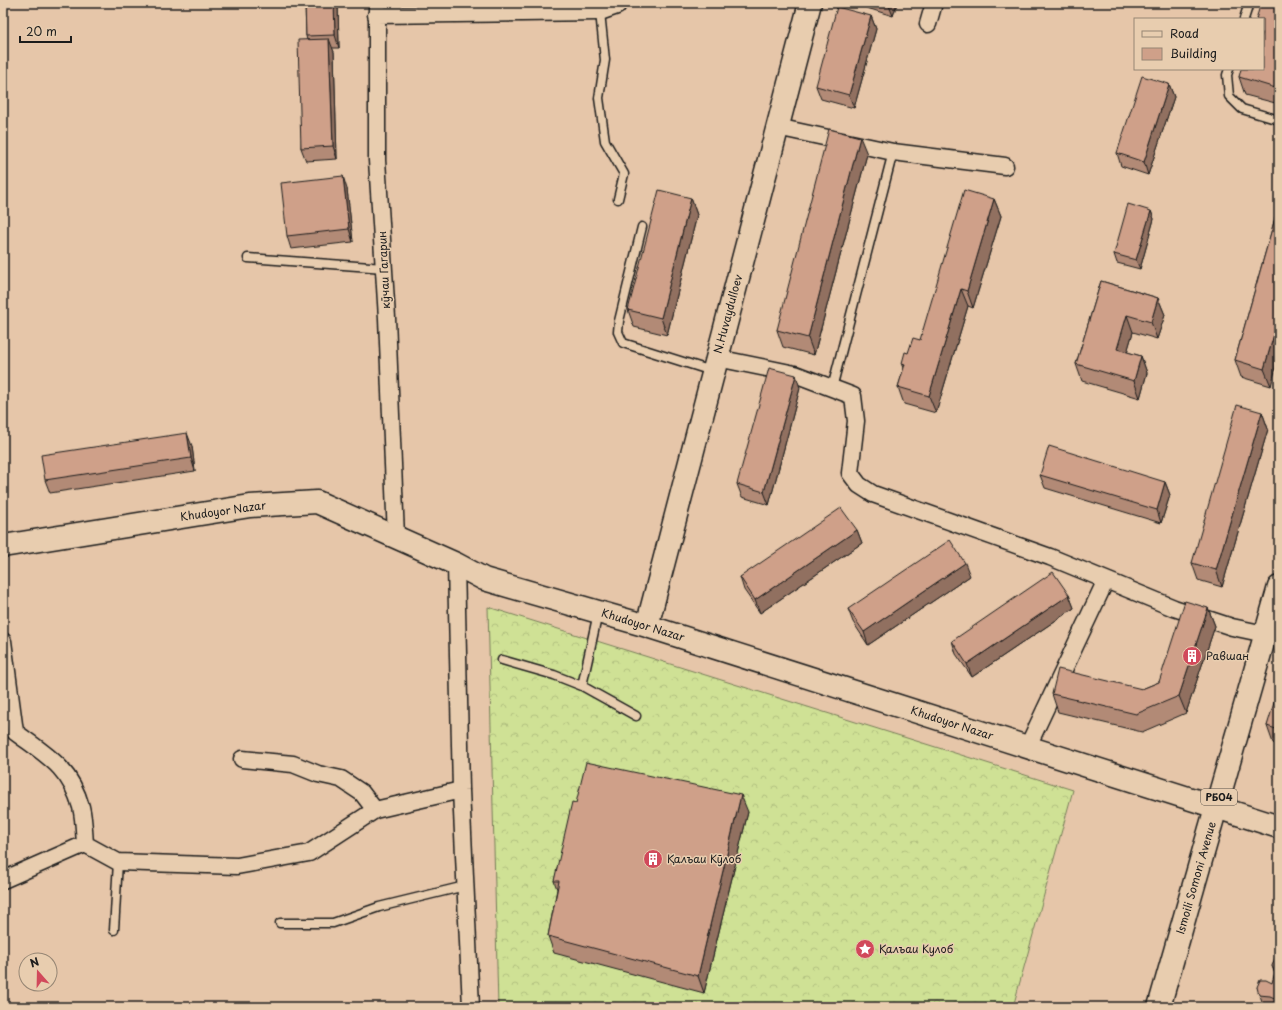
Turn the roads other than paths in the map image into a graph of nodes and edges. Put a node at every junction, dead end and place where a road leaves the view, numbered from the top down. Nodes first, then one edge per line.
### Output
1 (618, 3) edge
2 (810, 3) edge
3 (934, 3) edge
4 (1248, 3) edge
5 (376, 9) edge
6 (600, 12) junction
7 (1244, 18) edge
8 (928, 24) dead end
9 (1229, 70) edge
10 (1279, 120) edge
11 (777, 127) junction
12 (893, 152) junction
13 (1005, 166) dead end
14 (618, 199) dead end
15 (642, 227) dead end
16 (248, 258) dead end
17 (384, 268) junction
18 (715, 365) junction
19 (832, 388) junction
20 (396, 537) junction
21 (3, 546) edge
22 (456, 564) junction
23 (1106, 580) junction
24 (1279, 587) edge
25 (598, 612) junction
26 (646, 626) junction
27 (1265, 634) junction
28 (3, 641) edge
29 (502, 660) dead end
30 (582, 686) junction
31 (636, 716) dead end
32 (1027, 748) junction
33 (242, 759) dead end
34 (461, 790) junction
35 (1216, 808) junction
36 (375, 810) junction
37 (1279, 827) edge
38 (85, 844) junction
39 (118, 862) junction
40 (3, 880) edge
41 (465, 886) junction
42 (280, 923) dead end
43 (114, 930) dead end
44 (471, 1007) edge
45 (1159, 1007) edge

1 - 6 street
2 - 11 street, N.Huvaydulloev
3 - 8 street
4 - 7 lane
5 - 6 street
5 - 17 street, кӯчаи Гагарин
6 - 14 lane
9 - 10 lane
11 - 12 street
11 - 18 street, N.Huvaydulloev
12 - 13 street
12 - 19 lane
15 - 18 lane
16 - 17 lane
17 - 20 street, кӯчаи Гагарин
18 - 19 street
18 - 26 street, N.Huvaydulloev
19 - 23 street
20 - 21 street, Khudoyor Nazar
20 - 22 street, Khudoyor Nazar
22 - 25 street, Khudoyor Nazar
22 - 34 street
23 - 27 street
23 - 32 street
24 - 27 street, Ismoili Somoni Avenue / РБ04
25 - 26 street, Khudoyor Nazar
25 - 30 lane
26 - 32 street, Khudoyor Nazar
27 - 35 street, Ismoili Somoni Avenue / РБ04
28 - 38 street
29 - 30 lane
30 - 31 lane
32 - 35 street, Khudoyor Nazar
33 - 36 street
34 - 36 street
34 - 41 street
35 - 37 street, Khudoyor Nazar
35 - 45 street, Ismoili Somoni Avenue / РБ04
36 - 39 street
38 - 39 street
38 - 40 street
39 - 43 lane
41 - 42 lane
41 - 44 street

